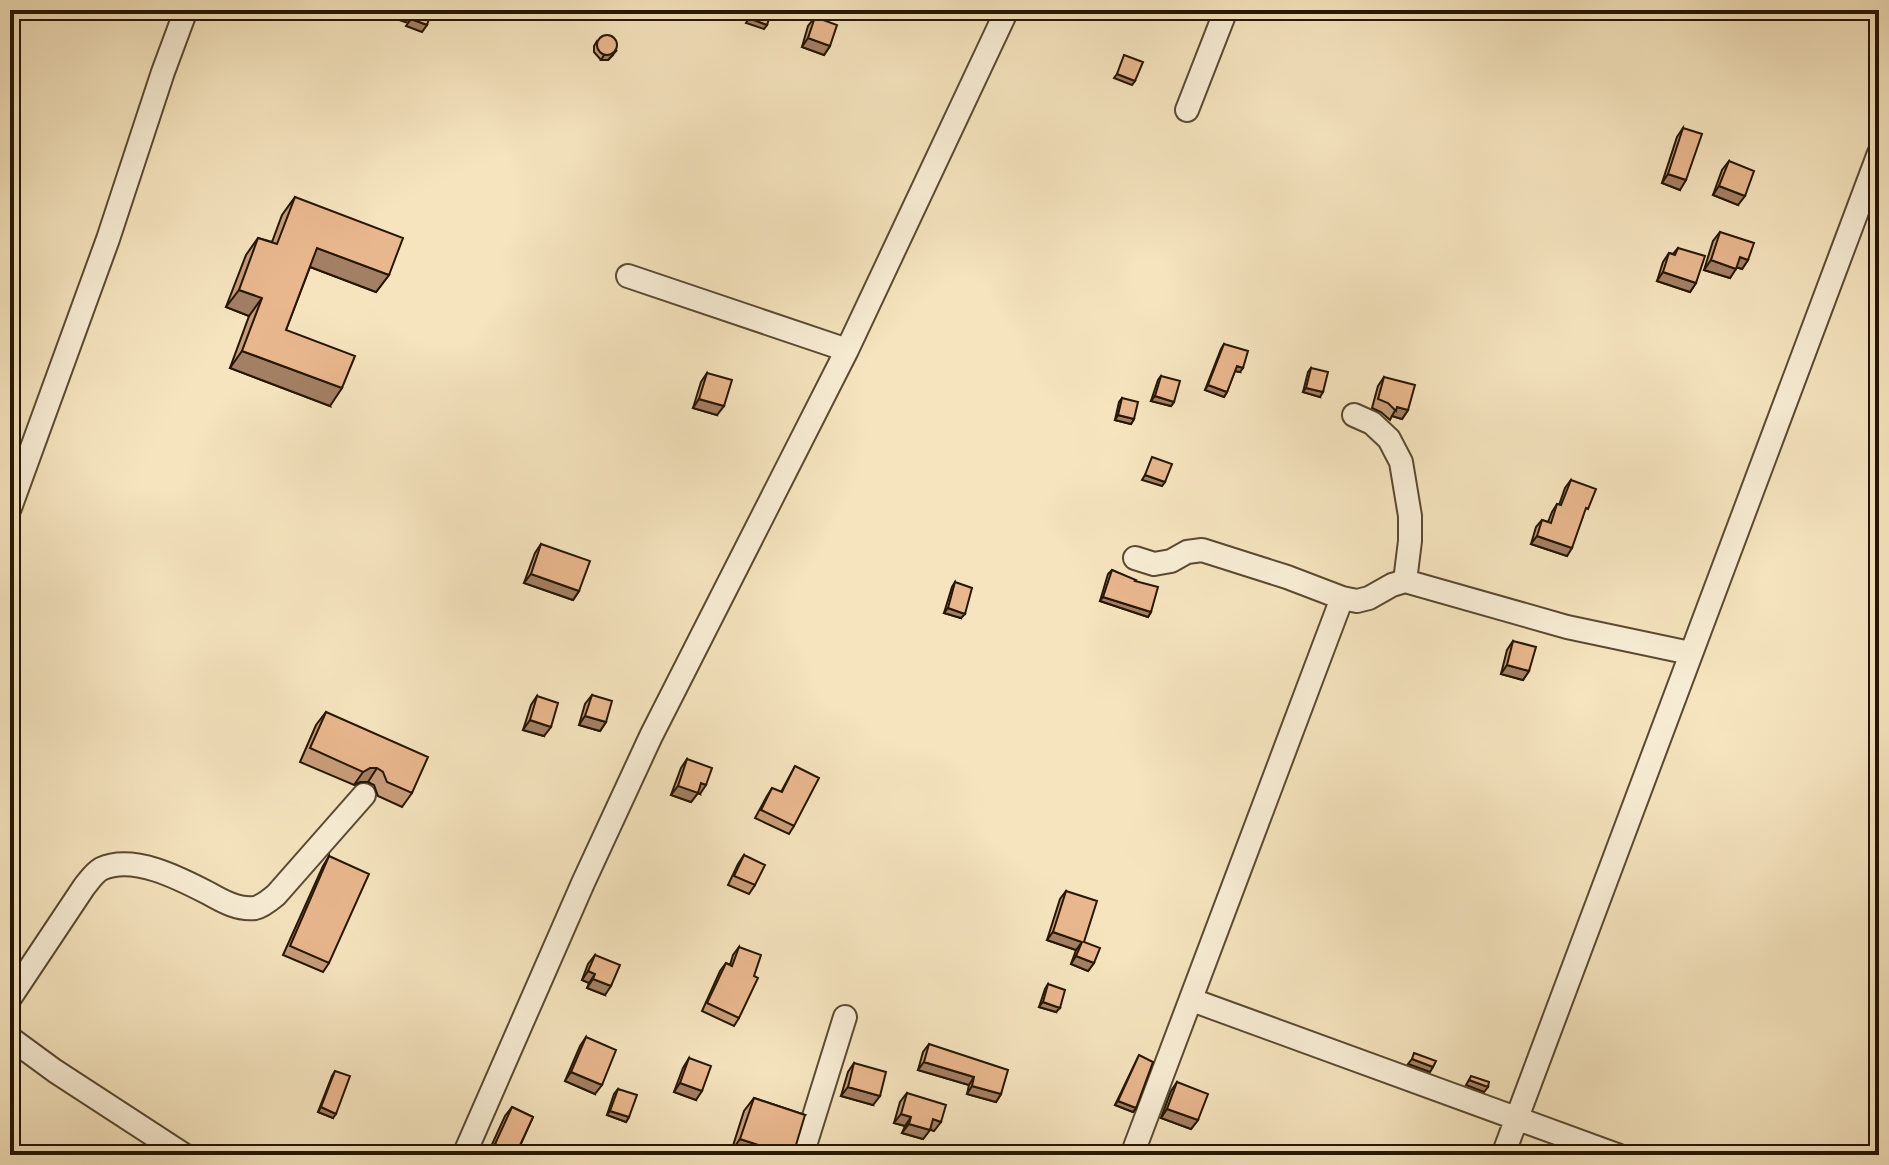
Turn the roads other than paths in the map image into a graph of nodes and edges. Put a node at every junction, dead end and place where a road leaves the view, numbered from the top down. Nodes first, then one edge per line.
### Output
1 (186, 10) edge
2 (1007, 10) edge
3 (1226, 10) edge
4 (1187, 110) dead end
5 (1879, 153) edge
6 (628, 276) dead end
7 (847, 350) junction
8 (1354, 415) dead end
9 (10, 508) edge
10 (1135, 558) dead end
11 (1405, 581) junction
12 (1342, 598) junction
13 (1690, 653) junction
14 (364, 795) dead end
15 (10, 998) edge
16 (1192, 1000) junction
17 (845, 1017) dead end
18 (10, 1038) edge
19 (1517, 1119) junction
20 (184, 1155) edge
21 (464, 1155) edge
22 (802, 1155) edge
23 (1132, 1155) edge
24 (1503, 1155) edge
25 (1617, 1155) edge

1 - 9 street
2 - 7 street
3 - 4 street
5 - 13 street
6 - 7 street
7 - 21 street
8 - 11 street
10 - 12 street
11 - 12 street
11 - 13 street
12 - 16 street
13 - 19 street
14 - 15 street
16 - 19 street
16 - 23 street
17 - 22 street
18 - 20 street
19 - 24 street
19 - 25 street

